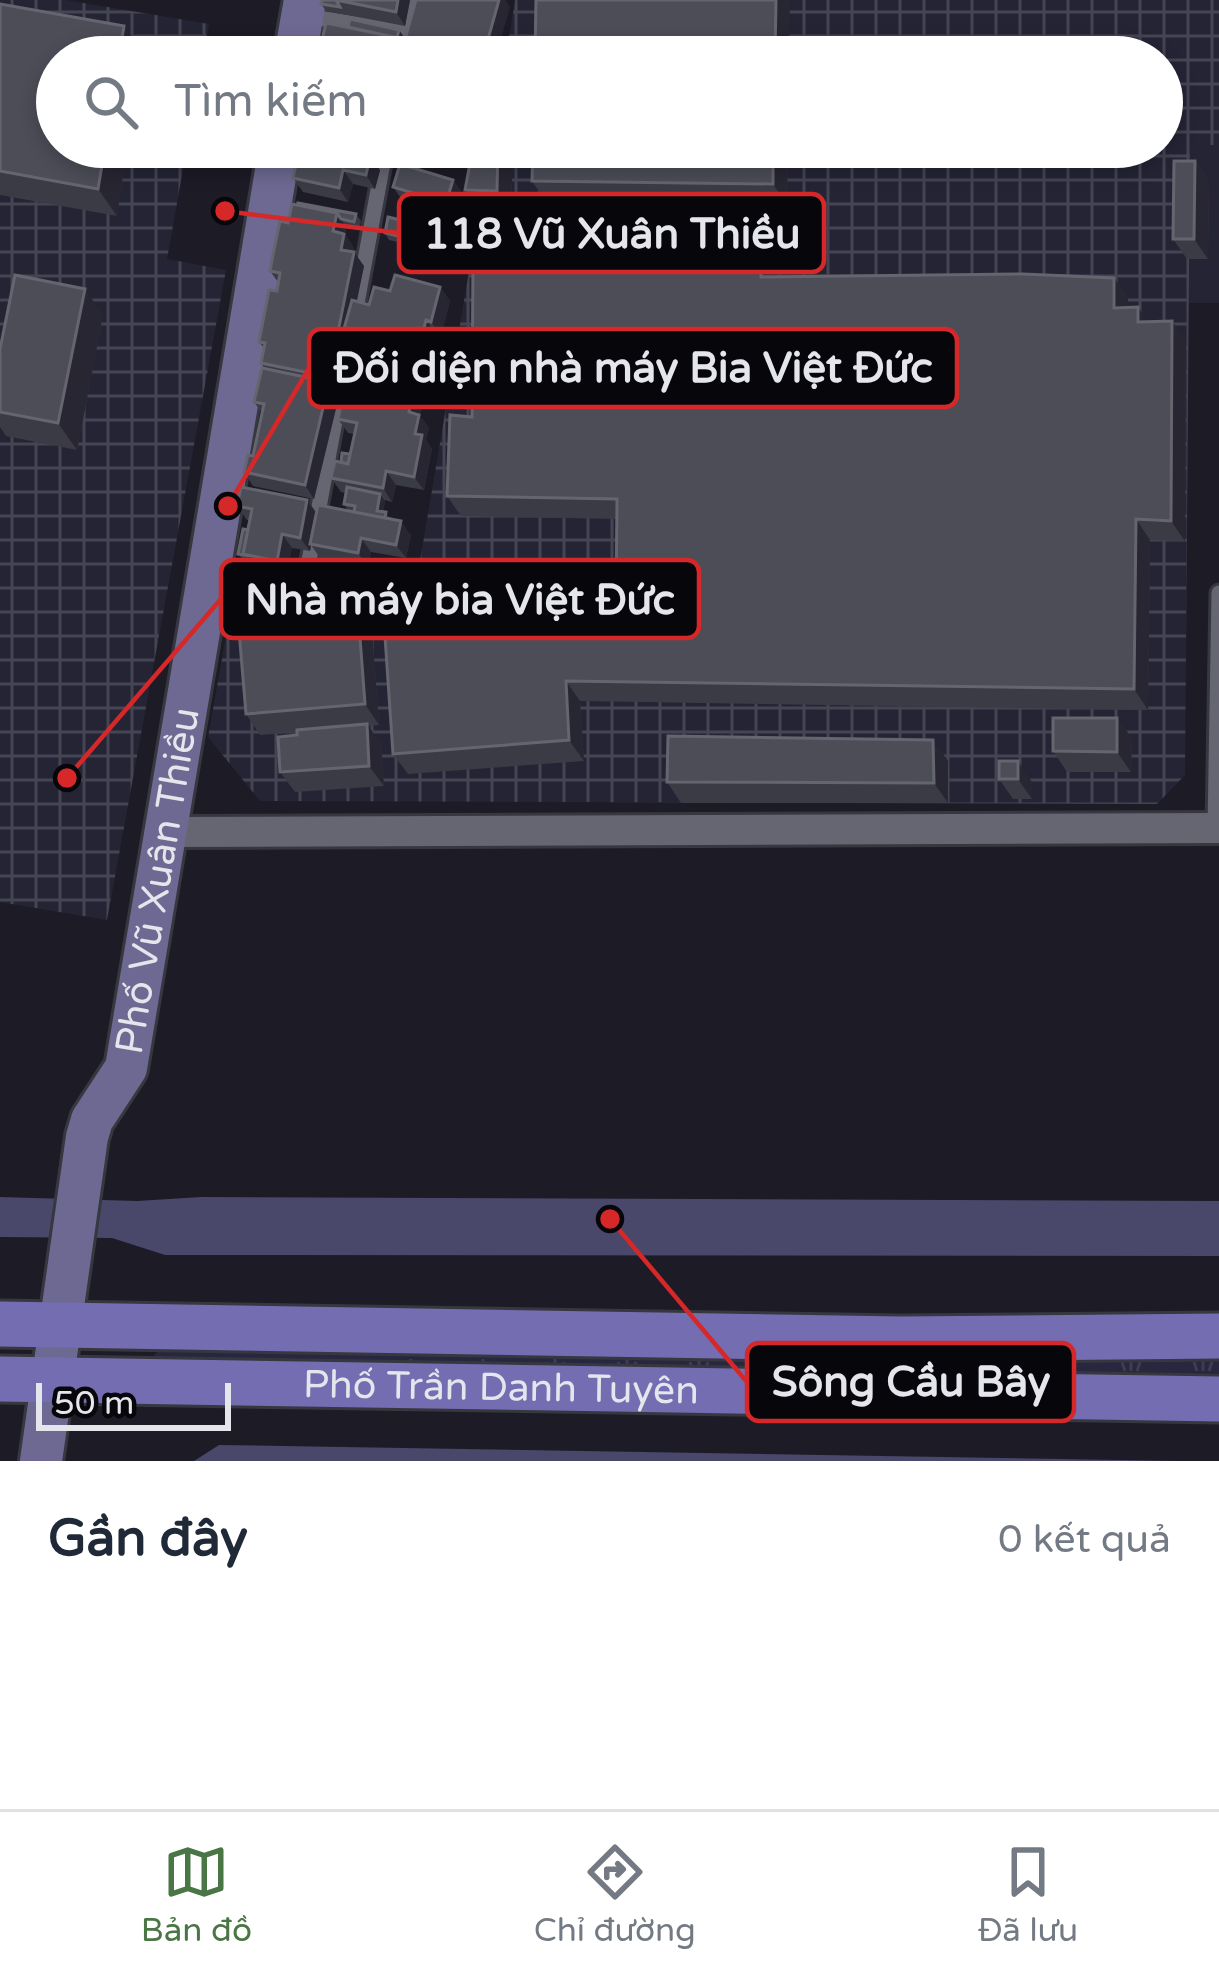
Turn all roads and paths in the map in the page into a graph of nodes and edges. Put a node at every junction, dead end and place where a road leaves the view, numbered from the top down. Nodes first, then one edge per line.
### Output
1 (413, 0) edge
2 (301, 24) edge
3 (407, 32) junction
4 (406, 36) edge
5 (280, 168) edge
6 (382, 168) edge
7 (352, 214) edge
8 (373, 216) junction
9 (320, 390) edge
10 (340, 394) junction
11 (306, 577) dead end
12 (1219, 593) edge
13 (1217, 828) edge
14 (165, 832) junction
15 (0, 1324) edge
16 (60, 1325) junction
17 (1219, 1336) edge
18 (0, 1379) edge
19 (53, 1379) junction
20 (1219, 1399) edge
21 (41, 1461) edge

1 - 3 lane
2 - 3 lane
3 - 4 lane
5 - 14 main road, Phố Vũ Xuân Thiều
6 - 8 lane
7 - 8 lane
8 - 10 lane
9 - 10 lane
10 - 11 lane
12 - 13 lane
13 - 14 street
14 - 16 main road, Phố Vũ Xuân Thiều
15 - 16 main road, Phố Trần Danh Tuyên
16 - 17 main road, Phố Trần Danh Tuyên
16 - 19 main road, Phố Vũ Xuân Thiều
18 - 19 main road, Phố Trần Danh Tuyên
19 - 20 main road, Phố Trần Danh Tuyên
19 - 21 main road, Phố Vũ Xuân Thiều

